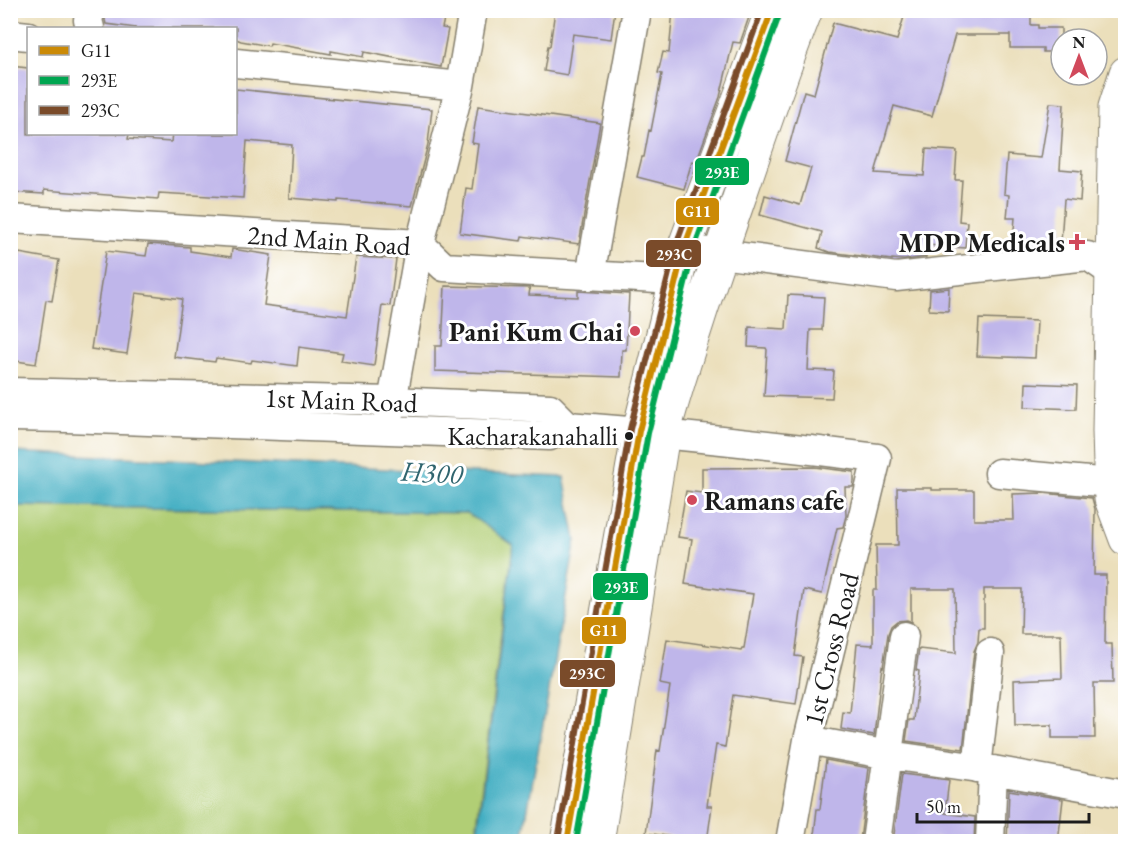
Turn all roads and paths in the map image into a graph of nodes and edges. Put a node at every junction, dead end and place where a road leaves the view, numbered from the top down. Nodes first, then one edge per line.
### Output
1 (472, 10) edge
2 (637, 10) edge
3 (772, 10) edge
4 (806, 10) edge
5 (10, 34) edge
6 (27, 36) edge
7 (237, 63) edge
8 (1125, 73) edge
9 (460, 86) junction
10 (10, 219) edge
11 (420, 244) junction
12 (684, 248) junction
13 (720, 254) junction
14 (1118, 271) edge
15 (590, 276) junction
16 (675, 280) junction
17 (10, 392) edge
18 (392, 401) junction
19 (10, 417) edge
20 (568, 426) junction
21 (387, 430) junction
22 (651, 432) junction
23 (999, 473) dead end
24 (1111, 483) junction
25 (1125, 539) edge
26 (904, 636) dead end
27 (990, 653) dead end
28 (808, 740) junction
29 (889, 755) junction
30 (985, 769) junction
31 (1125, 794) edge
32 (567, 842) edge
33 (597, 842) edge
34 (790, 842) edge
35 (876, 842) edge
36 (990, 842) edge

1 - 9 street
2 - 15 street
3 - 12 main road
4 - 13 main road
5 - 6 street
7 - 9 street
8 - 14 main road
9 - 11 street
10 - 11 street, 2nd Main Road
11 - 15 street, 2nd Main Road
11 - 18 street
12 - 13 street
12 - 16 main road
13 - 14 street
13 - 22 main road
14 - 24 main road
15 - 16 street, 2nd Main Road
16 - 22 main road
17 - 18 street, 1st Main Road
18 - 20 street, 1st Main Road
18 - 21 street
19 - 21 street
20 - 21 street
20 - 22 street
22 - 28 street, 1st Cross Road
22 - 32 main road
22 - 33 main road
23 - 24 street
24 - 25 main road
26 - 29 street
27 - 30 street
28 - 29 street
28 - 34 street, 1st Cross Road
29 - 30 street
29 - 35 street
30 - 31 street
30 - 36 street

